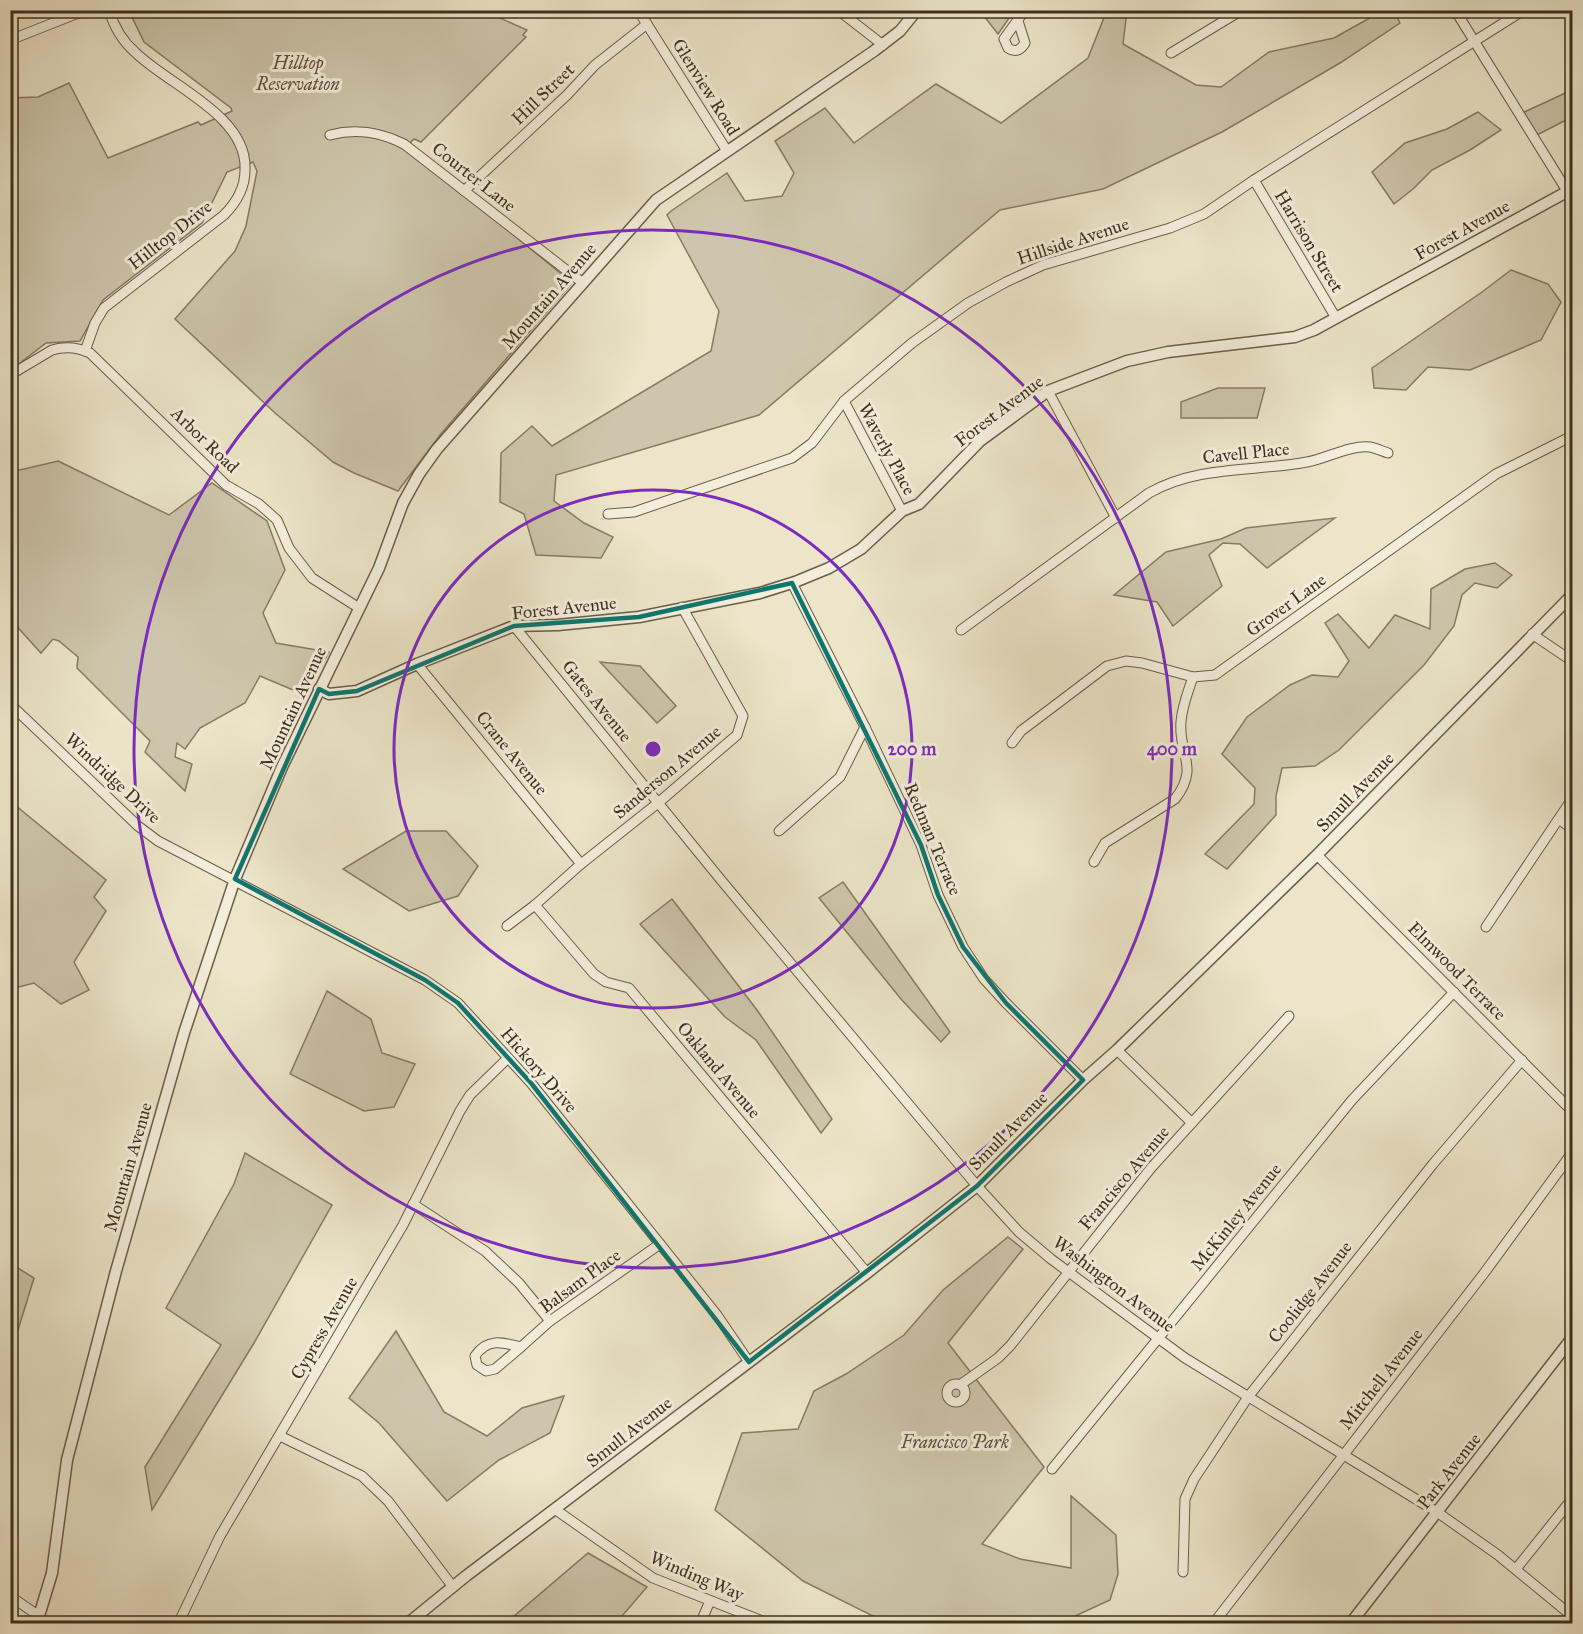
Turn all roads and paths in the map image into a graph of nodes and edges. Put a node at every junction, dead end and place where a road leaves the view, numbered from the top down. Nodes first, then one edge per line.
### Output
1 (86, 10) edge
2 (109, 10) edge
3 (638, 10) edge
4 (838, 10) edge
5 (917, 10) edge
6 (1025, 10) edge
7 (1242, 10) edge
8 (1455, 10) edge
9 (1524, 10) edge
10 (1018, 21) dead end
11 (647, 24) junction
12 (10, 40) edge
13 (1475, 41) junction
14 (883, 45) junction
15 (1171, 53) dead end
16 (330, 135) dead end
17 (727, 151) junction
18 (1254, 180) junction
19 (464, 191) junction
20 (1571, 193) edge
21 (583, 283) junction
22 (1336, 318) junction
23 (85, 351) junction
24 (10, 375) edge
25 (1048, 391) junction
26 (844, 401) junction
27 (1572, 436) edge
28 (1388, 453) dead end
29 (902, 511) junction
30 (608, 514) dead end
31 (1116, 518) junction
32 (792, 584) junction
33 (1572, 594) edge
34 (682, 607) junction
35 (359, 608) junction
36 (514, 626) junction
37 (962, 630) dead end
38 (1532, 634) junction
39 (1572, 661) edge
40 (417, 664) junction
41 (1193, 677) junction
42 (319, 689) junction
43 (10, 704) edge
44 (865, 727) junction
45 (1012, 743) dead end
46 (1572, 799) edge
47 (658, 803) junction
48 (1559, 819) junction
49 (1572, 829) edge
50 (779, 831) dead end
51 (1317, 855) junction
52 (1094, 862) dead end
53 (581, 864) junction
54 (235, 879) junction
55 (722, 880) joint
56 (535, 905) junction
57 (507, 926) dead end
58 (1486, 927) dead end
59 (1454, 992) junction
60 (1289, 1016) dead end
61 (1117, 1050) junction
62 (508, 1058) junction
63 (1522, 1060) junction
64 (1083, 1080) junction
65 (1572, 1112) edge
66 (1192, 1123) junction
67 (1572, 1153) edge
68 (977, 1186) junction
69 (413, 1204) junction
70 (660, 1244) junction
71 (1069, 1272) junction
72 (867, 1273) junction
73 (550, 1321) junction
74 (1572, 1338) edge
75 (1159, 1339) junction
76 (521, 1347) junction
77 (749, 1362) junction
78 (960, 1385) dead end
79 (1248, 1397) junction
80 (280, 1436) junction
81 (1343, 1455) junction
82 (1052, 1469) dead end
83 (1572, 1499) edge
84 (556, 1510) junction
85 (1437, 1512) junction
86 (1516, 1569) junction
87 (1183, 1572) dead end
88 (453, 1587) junction
89 (10, 1596) edge
90 (710, 1601) junction
91 (1572, 1616) edge
92 (37, 1620) edge
93 (178, 1623) edge
94 (407, 1623) edge
95 (700, 1623) edge
96 (770, 1623) edge
97 (1213, 1623) edge
98 (1350, 1623) edge

1 - 12 street
2 - 23 street, Hilltop Drive
3 - 11 street, Glenview Road
4 - 14 street
5 - 14 street, Mountain Avenue
6 - 10 street
7 - 15 street
8 - 13 street
9 - 13 street, Hillside Avenue
11 - 17 street, Glenview Road
11 - 19 street, Hill Street
13 - 18 street, Hillside Avenue
13 - 20 street
14 - 17 street, Mountain Avenue
16 - 19 street, Courter Lane
17 - 21 street, Mountain Avenue
18 - 22 street, Harrison Street
18 - 26 street, Hillside Avenue
19 - 21 street, Courter Lane
20 - 22 street, Forest Avenue
21 - 35 street, Mountain Avenue
22 - 25 street, Forest Avenue
23 - 24 street
23 - 35 street, Arbor Road
25 - 29 street, Forest Avenue
25 - 31 street
26 - 29 street, Waverly Place
26 - 30 street, Hillside Avenue
27 - 41 street, Grover Lane
28 - 31 street, Cavell Place
29 - 32 street, Forest Avenue
31 - 37 street, Cavell Place
32 - 34 street, Forest Avenue
32 - 44 street, Redman Terrace
33 - 38 street, Smull Avenue
34 - 36 street, Forest Avenue
34 - 47 street, Sanderson Avenue
35 - 42 street, Mountain Avenue
36 - 40 street, Forest Avenue
36 - 47 street, Gates Avenue
38 - 39 street
38 - 51 street, Smull Avenue
40 - 42 street, Forest Avenue
40 - 53 street, Crane Avenue
41 - 45 street, Grover Lane
41 - 52 street
42 - 54 street, Mountain Avenue
43 - 54 street, Windridge Drive
44 - 50 street
44 - 64 street, Redman Terrace
46 - 48 street
47 - 53 street, Sanderson Avenue
47 - 55 street, Gates Avenue
48 - 49 street
48 - 58 street
51 - 59 street, Elmwood Terrace
51 - 61 street, Smull Avenue
53 - 56 street, Sanderson Avenue
54 - 62 street, Hickory Drive
54 - 92 street, Mountain Avenue
55 - 68 street, Washington Avenue
56 - 57 street, Sanderson Avenue
56 - 72 street, Oakland Avenue
59 - 63 street, Elmwood Terrace
59 - 75 street, McKinley Avenue
60 - 66 street, Francisco Avenue
61 - 64 street, Smull Avenue
61 - 66 street
62 - 69 street, Cypress Avenue
62 - 70 street, Hickory Drive
63 - 65 street, Elmwood Terrace
63 - 79 street, Coolidge Avenue
64 - 68 street, Smull Avenue
66 - 71 street, Francisco Avenue
67 - 81 street, Mitchell Avenue
68 - 71 street, Washington Avenue
68 - 72 street, Smull Avenue
69 - 73 street
69 - 80 street, Cypress Avenue
70 - 73 street, Balsam Place
70 - 77 street, Hickory Drive
71 - 75 street, Washington Avenue
71 - 78 street, Francisco Avenue
72 - 77 street, Smull Avenue
73 - 76 street, Balsam Place
74 - 85 street, Park Avenue
75 - 79 street, Washington Avenue
75 - 82 street, McKinley Avenue
76 - 76 street, Balsam Place
77 - 84 street, Smull Avenue
79 - 81 street, Washington Avenue
79 - 87 street, Coolidge Avenue
80 - 88 street
80 - 93 street, Cypress Avenue
81 - 85 street, Washington Avenue
81 - 97 street, Mitchell Avenue
83 - 86 street
84 - 88 street, Smull Avenue
84 - 90 street, Winding Way
85 - 86 street, Washington Avenue
85 - 98 street, Park Avenue
86 - 91 street, Washington Avenue
88 - 94 street, Smull Avenue
89 - 92 street
90 - 95 street
90 - 96 street, Winding Way

